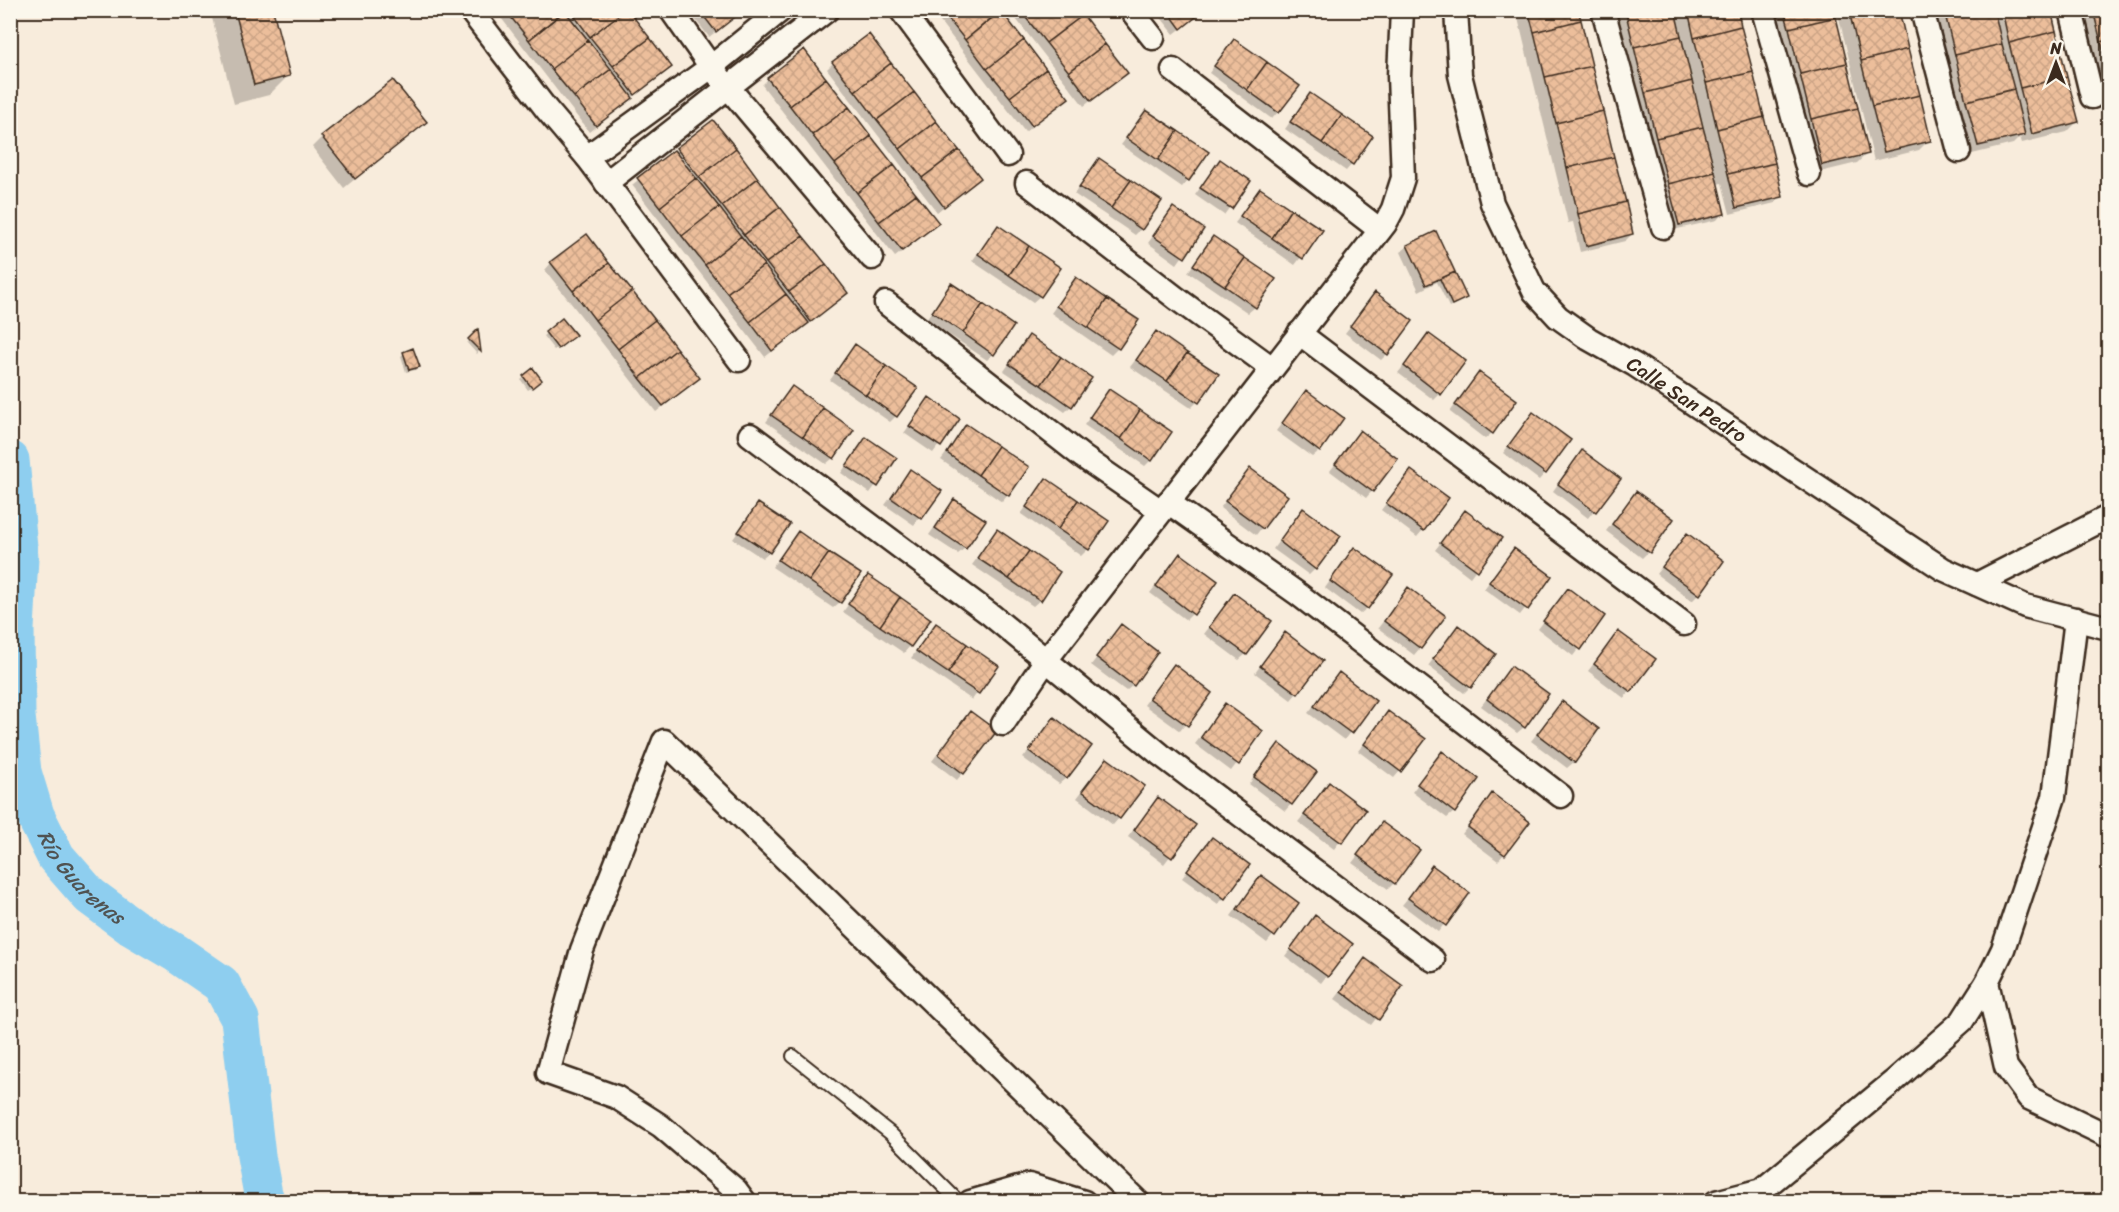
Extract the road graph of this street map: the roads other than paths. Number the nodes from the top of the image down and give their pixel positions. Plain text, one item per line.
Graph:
1 (470, 10) edge
2 (671, 10) edge
3 (781, 10) edge
4 (827, 10) edge
5 (901, 10) edge
6 (1131, 10) edge
7 (1402, 10) edge
8 (1456, 10) edge
9 (1604, 10) edge
10 (1763, 10) edge
11 (1922, 10) edge
12 (2071, 10) edge
13 (1153, 38) dead end
14 (711, 67) junction
15 (1173, 70) dead end
16 (729, 88) junction
17 (2092, 97) dead end
18 (1959, 151) dead end
19 (1008, 155) dead end
20 (587, 157) junction
21 (1809, 174) dead end
22 (606, 183) junction
23 (1027, 183) dead end
24 (1663, 227) dead end
25 (1380, 230) junction
26 (872, 258) dead end
27 (886, 303) dead end
28 (1299, 333) junction
29 (740, 360) dead end
30 (1272, 368) junction
31 (750, 435) dead end
32 (1165, 506) junction
33 (2109, 517) edge
34 (1977, 584) junction
35 (2076, 619) junction
36 (1684, 624) dead end
37 (2109, 628) edge
38 (1046, 660) junction
39 (1003, 724) dead end
40 (1561, 796) dead end
41 (1433, 960) dead end
42 (1987, 982) junction
43 (793, 1056) dead end
44 (2109, 1136) edge
45 (745, 1202) edge
46 (959, 1202) edge
47 (970, 1202) edge
48 (1084, 1202) edge
49 (1138, 1202) edge
50 (1716, 1202) edge

1 - 20 street
2 - 14 street
3 - 14 street
4 - 16 street
5 - 19 street
6 - 13 street
7 - 25 street
8 - 34 street, Calle San Pedro
9 - 24 street
10 - 21 street
11 - 18 street
12 - 17 street
14 - 16 street
14 - 20 street
15 - 25 street
16 - 22 street
16 - 26 street
20 - 22 street
22 - 29 street
23 - 30 street
25 - 28 street
27 - 32 street
28 - 30 street
28 - 36 street
30 - 32 street
31 - 38 street
32 - 38 street
32 - 40 street
33 - 34 street
34 - 35 street, Calle San Pedro
35 - 37 street, Calle San Pedro
35 - 42 street
38 - 39 street
38 - 41 street
42 - 44 street
42 - 50 street
43 - 46 lane
45 - 49 street
47 - 48 street

